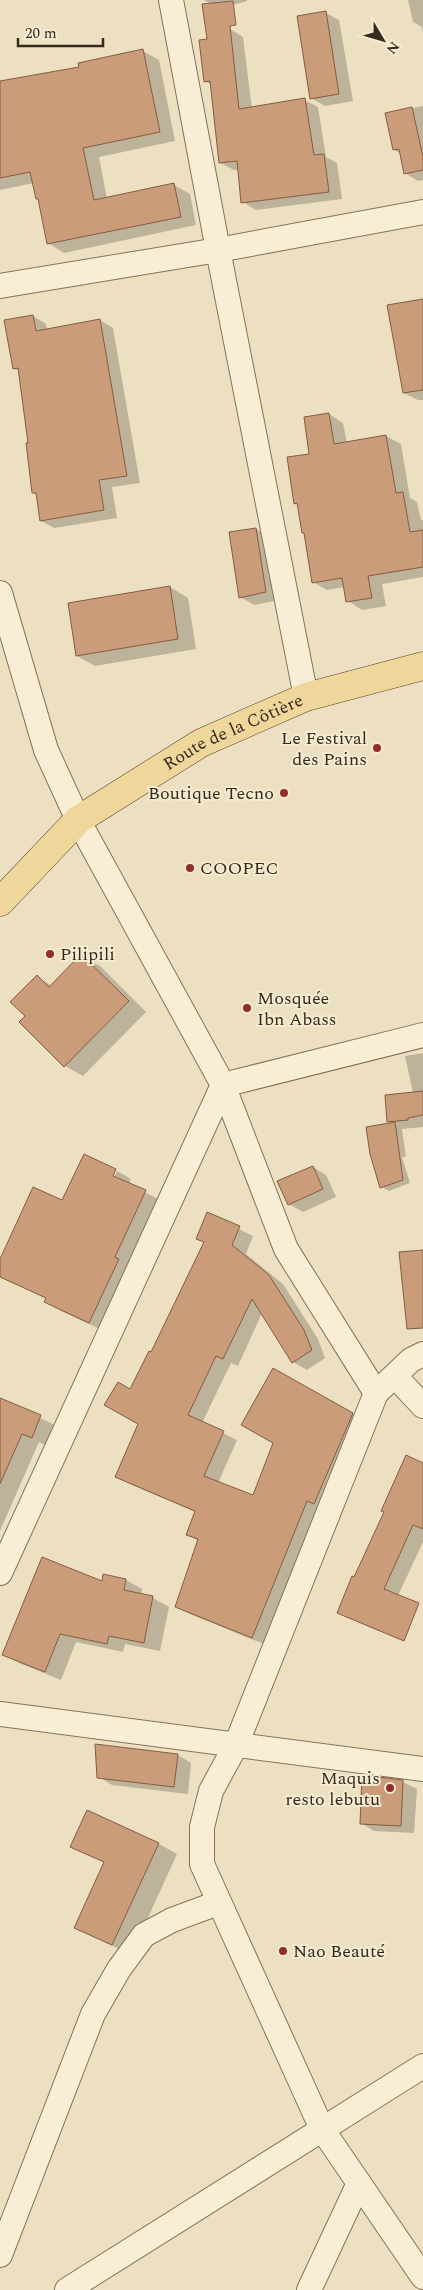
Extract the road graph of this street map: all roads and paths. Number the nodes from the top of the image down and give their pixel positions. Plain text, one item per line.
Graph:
1 (171, 0) edge
2 (423, 212) edge
3 (218, 250) junction
4 (0, 286) edge
5 (0, 593) edge
6 (423, 666) edge
7 (306, 697) junction
8 (78, 820) junction
9 (0, 902) edge
10 (423, 1035) edge
11 (223, 1085) junction
12 (423, 1354) edge
13 (395, 1376) junction
14 (376, 1393) junction
15 (423, 1406) edge
16 (0, 1573) edge
17 (0, 1714) edge
18 (236, 1745) junction
19 (423, 1769) edge
20 (218, 1903) junction
21 (423, 2066) edge
22 (322, 2129) junction
23 (360, 2183) junction
24 (0, 2255) edge
25 (423, 2277) edge
26 (67, 2290) edge
27 (309, 2290) edge

1 - 3 street
2 - 3 street
3 - 4 street
3 - 7 street
5 - 8 street
6 - 7 main road, Route de la Côtière
7 - 8 main road, Route de la Côtière
8 - 9 main road, Route de la Côtière
8 - 11 street
10 - 11 street
11 - 14 street
11 - 16 street
12 - 13 street
13 - 14 street
13 - 15 street
14 - 18 street
17 - 18 street
18 - 19 street
18 - 20 street
20 - 22 street
20 - 24 street
21 - 22 street
22 - 23 street
22 - 26 street
23 - 25 street
23 - 27 street

